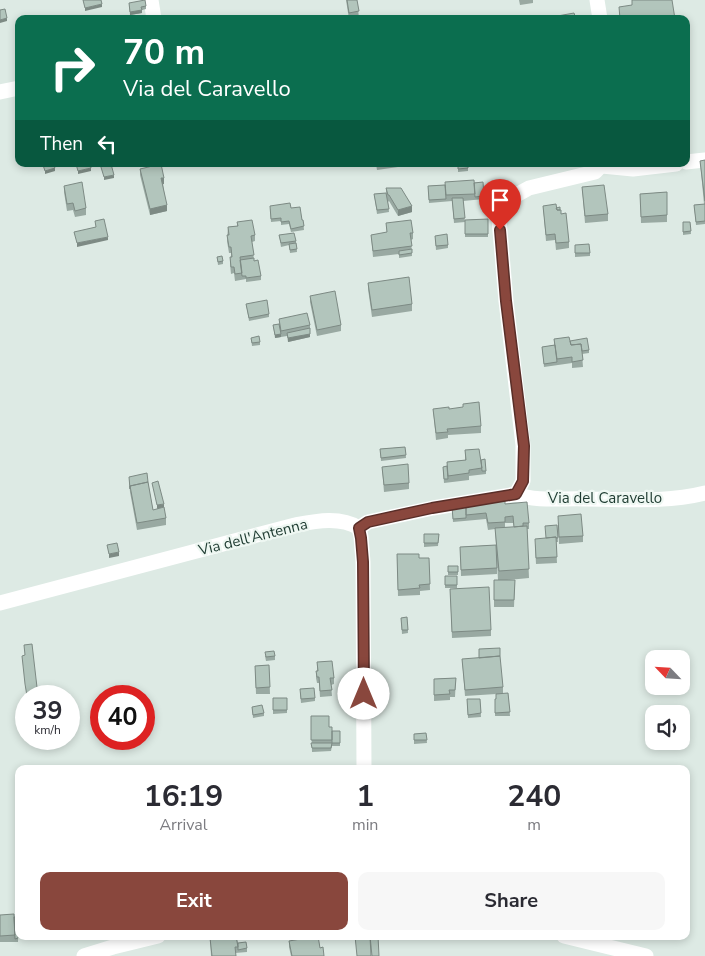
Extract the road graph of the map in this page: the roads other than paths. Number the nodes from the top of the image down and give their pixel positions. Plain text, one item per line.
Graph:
1 (151, 0) edge
2 (597, 0) edge
3 (153, 15) edge
4 (599, 15) edge
5 (15, 89) edge
6 (0, 92) edge
7 (705, 160) edge
8 (690, 162) edge
9 (600, 167) edge
10 (617, 167) edge
11 (650, 167) edge
12 (705, 493) edge
13 (516, 494) junction
14 (359, 528) junction
15 (0, 602) edge
16 (364, 765) edge
17 (142, 940) edge
18 (580, 940) edge
19 (84, 956) edge
20 (646, 956) edge

1 - 3 street
2 - 4 street
5 - 6 street
7 - 8 street
9 - 13 street
10 - 11 street
12 - 13 street, Via del Caravello
13 - 14 street, Via del Caravello
14 - 15 street, Via dell'Antenna
14 - 16 street
17 - 19 street
18 - 20 street

